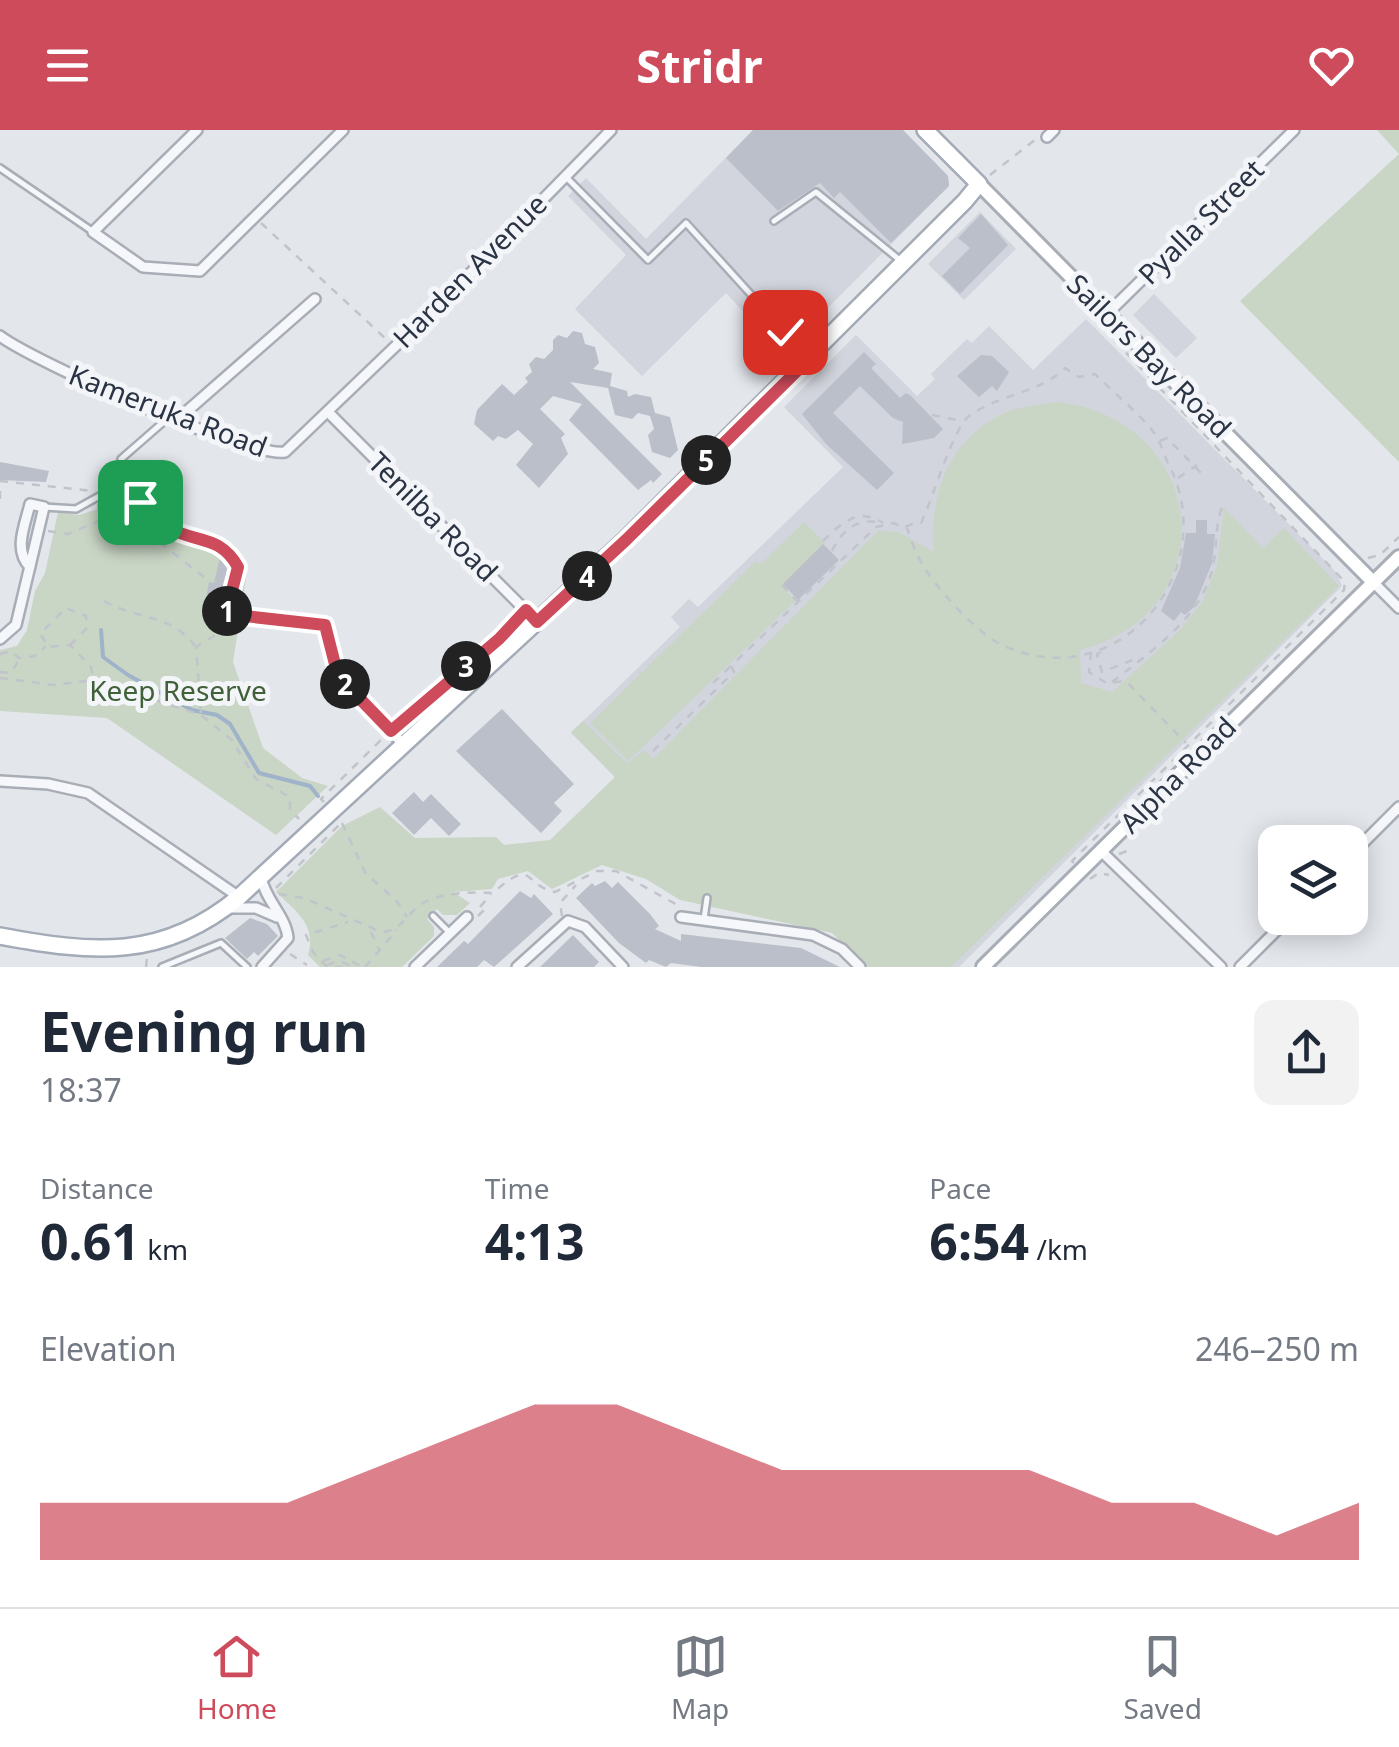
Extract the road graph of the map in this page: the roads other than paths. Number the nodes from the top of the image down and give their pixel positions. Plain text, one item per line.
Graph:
1 (197, 130) edge
2 (343, 130) edge
3 (610, 130) edge
4 (925, 130) edge
5 (1294, 130) edge
6 (0, 168) edge
7 (565, 176) junction
8 (984, 179) junction
9 (774, 221) dead end
10 (93, 232) junction
11 (904, 264) junction
12 (314, 299) dead end
13 (1107, 314) junction
14 (0, 336) edge
15 (812, 356) junction
16 (329, 413) junction
17 (174, 418) junction
18 (121, 459) dead end
19 (44, 507) junction
20 (1399, 557) edge
21 (30, 566) junction
22 (1373, 582) junction
23 (1399, 608) edge
24 (226, 614) road end
25 (531, 616) junction
26 (325, 625) road end
27 (0, 639) edge
28 (404, 744) junction
29 (0, 781) edge
30 (1399, 806) edge
31 (1368, 838) edge
32 (1101, 851) junction
33 (261, 877) junction
34 (239, 896) junction
35 (707, 898) dead end
36 (224, 908) junction
37 (433, 916) dead end
38 (466, 916) road end
39 (279, 918) junction
40 (682, 918) dead end
41 (704, 919) junction
42 (450, 933) junction
43 (1272, 935) edge
44 (0, 936) edge
45 (162, 967) edge
46 (246, 967) edge
47 (262, 967) edge
48 (415, 967) edge
49 (517, 967) edge
50 (623, 967) edge
51 (860, 967) edge
52 (983, 967) edge
53 (1222, 967) edge
54 (1240, 967) edge

1 - 10 street
2 - 10 street
3 - 7 street, Harden Avenue
4 - 8 main road, Sailors Bay Road
5 - 13 street, Pyalla Street
6 - 10 lane
7 - 15 lane
7 - 16 street, Harden Avenue
8 - 11 main road
8 - 13 main road, Sailors Bay Road
9 - 11 lane
11 - 15 main road
12 - 17 street
13 - 22 main road, Sailors Bay Road
14 - 17 street, Kameruka Road
15 - 25 main road
16 - 17 street, Kameruka Road
16 - 25 street, Tenilba Road
17 - 18 lane
19 - 21 street
19 - 21 street
19 - 24 lane
20 - 22 main road, Alpha Road
21 - 27 street
22 - 23 street
22 - 32 main road, Alpha Road
25 - 28 main road
26 - 28 street
28 - 33 main road
29 - 34 street
30 - 31 street
32 - 52 main road, Alpha Road
32 - 53 street
33 - 34 main road
33 - 39 street
34 - 36 main road
35 - 41 lane
36 - 39 street
36 - 44 main road
37 - 42 lane
38 - 42 street
39 - 47 street
40 - 41 street
41 - 51 street
42 - 48 street
43 - 54 street
45 - 46 lane
49 - 50 street

